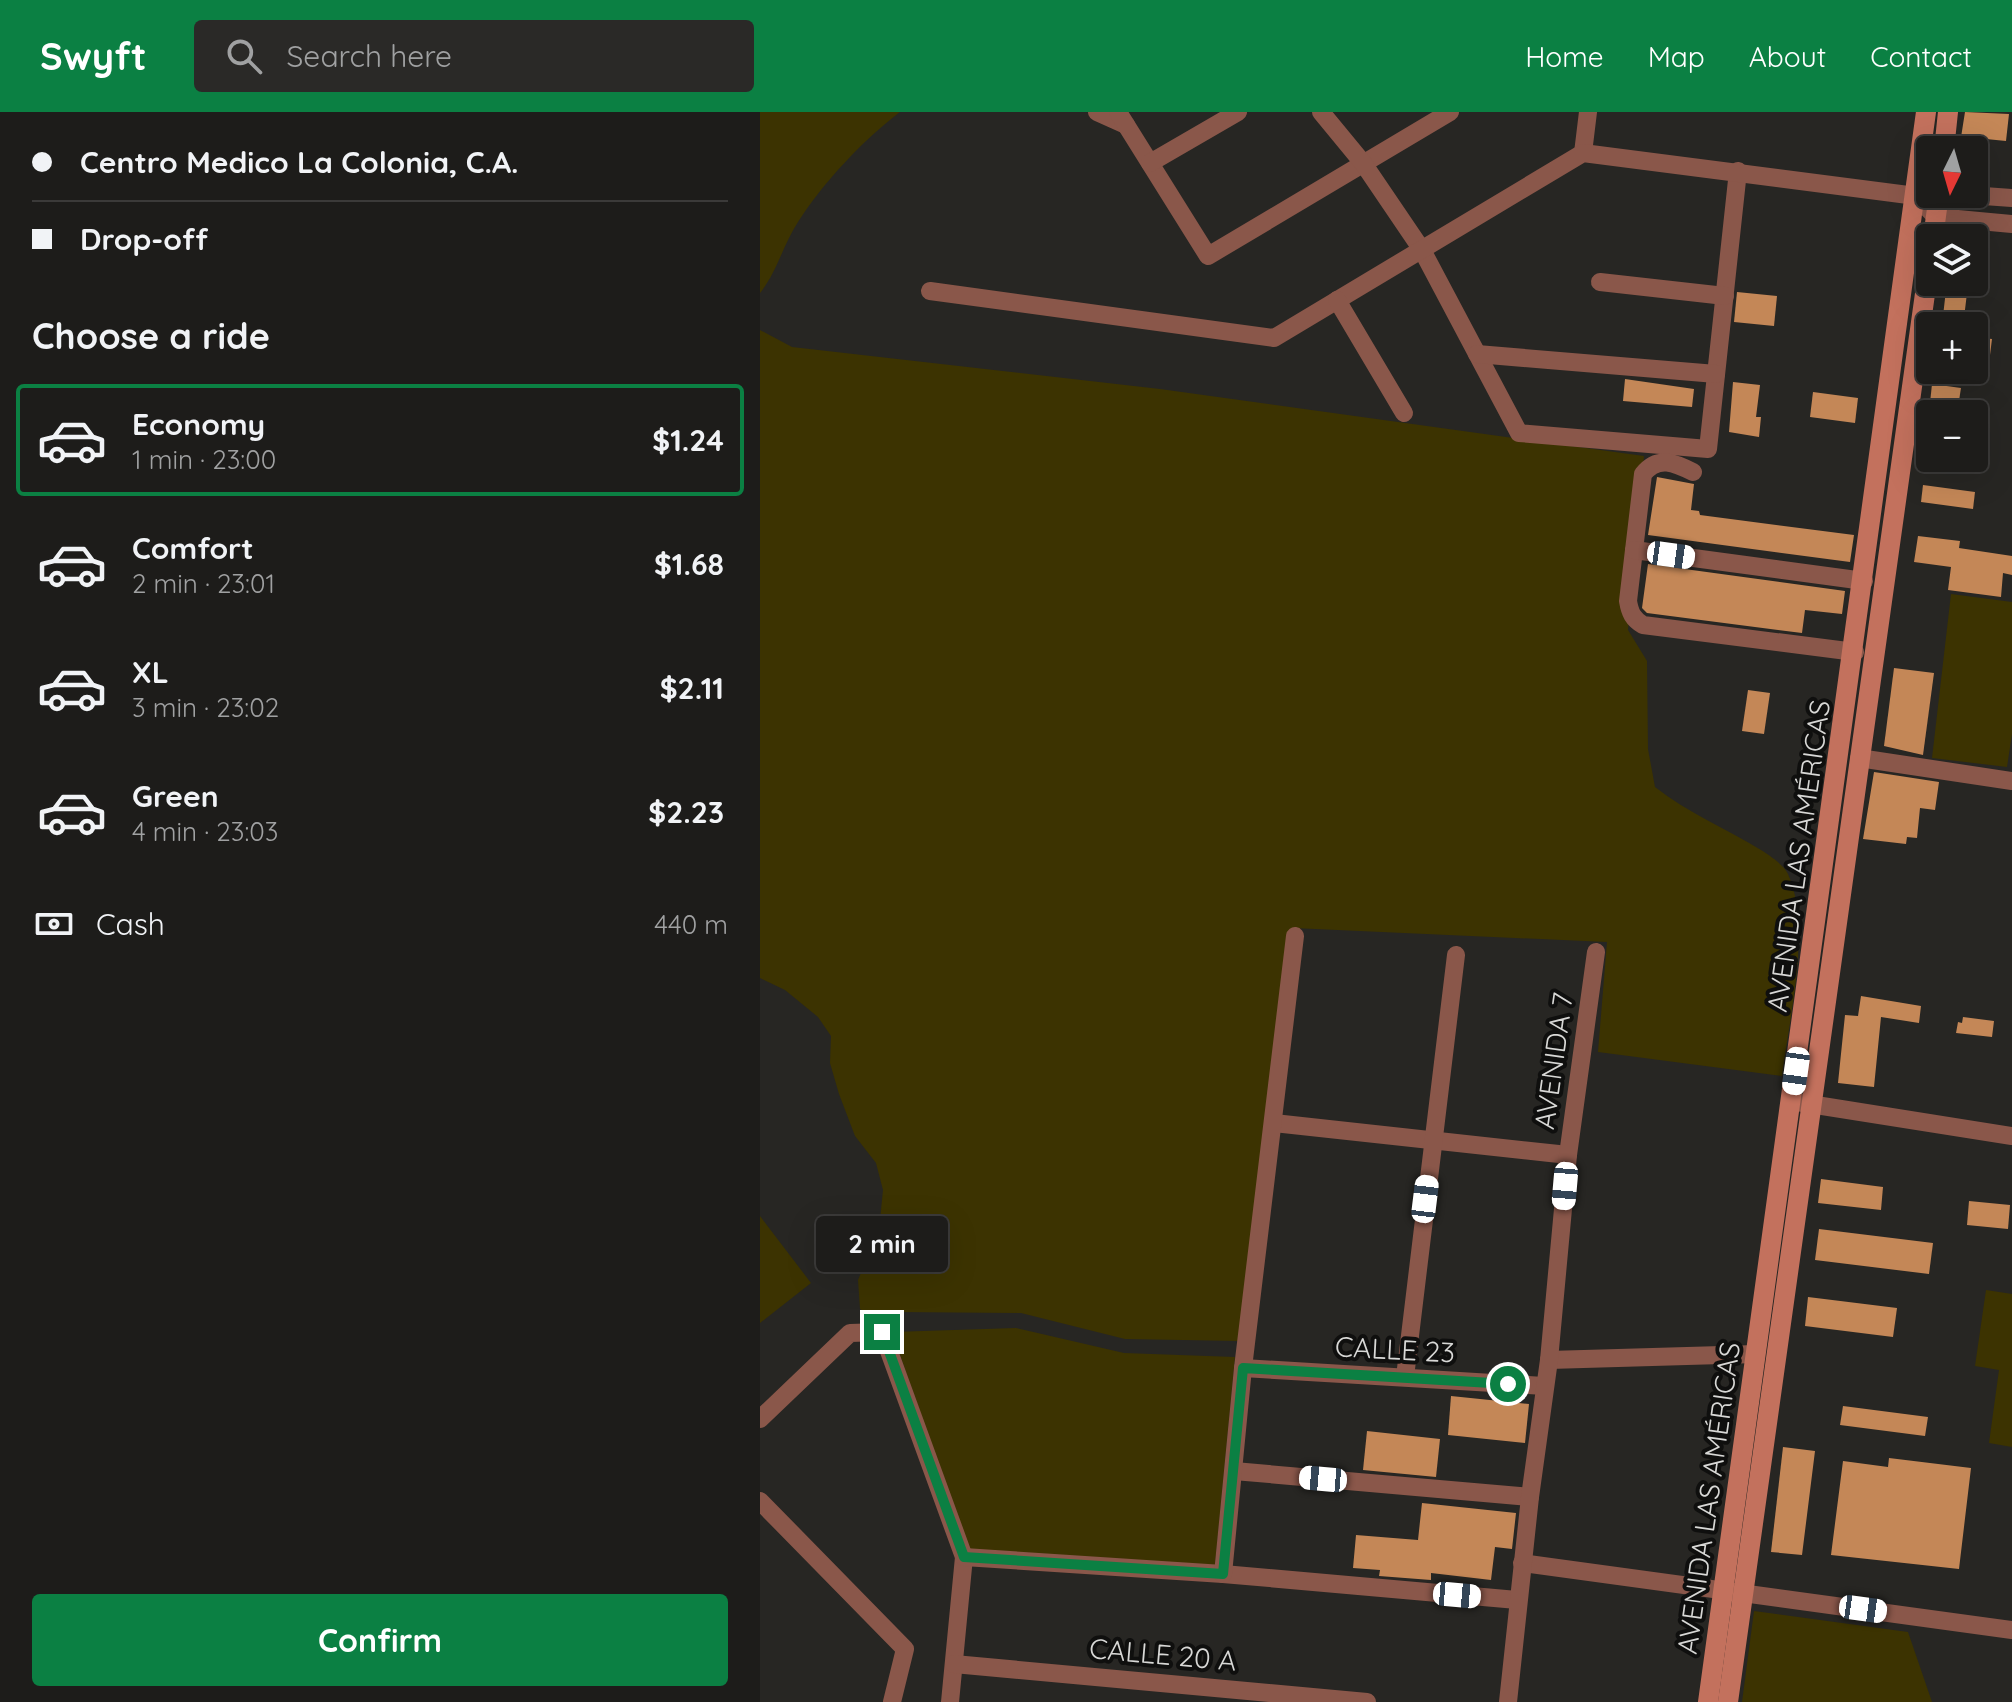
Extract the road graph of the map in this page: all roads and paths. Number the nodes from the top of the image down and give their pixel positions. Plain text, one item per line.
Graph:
1 (1097, 112) edge
2 (1238, 112) edge
3 (1321, 112) edge
4 (1450, 112) edge
5 (1588, 112) edge
6 (1926, 112) edge
7 (1948, 112) edge
8 (1122, 118) edge
9 (1925, 136) edge
10 (1945, 136) edge
11 (1583, 153) junction
12 (1150, 163) junction
13 (1363, 163) junction
14 (1738, 171) junction
15 (1916, 194) edge
16 (1988, 196) edge
17 (2012, 198) edge
18 (1921, 208) edge
19 (1931, 208) edge
20 (1937, 208) edge
21 (1969, 208) edge
22 (1936, 217) junction
23 (1968, 220) junction
24 (1935, 224) edge
25 (2012, 224) edge
26 (1422, 250) junction
27 (1600, 282) dead end
28 (930, 291) dead end
29 (1725, 296) junction
30 (1925, 296) edge
31 (1337, 300) junction
32 (1477, 354) junction
33 (1716, 374) junction
34 (1404, 413) dead end
35 (1693, 472) dead end
36 (1634, 550) junction
37 (1864, 581) junction
38 (1855, 652) junction
39 (1859, 758) junction
40 (2012, 781) edge
41 (1295, 936) dead end
42 (1596, 952) dead end
43 (1456, 955) dead end
44 (1801, 1102) junction
45 (1274, 1123) junction
46 (2012, 1136) edge
47 (1432, 1140) junction
48 (1568, 1155) junction
49 (1756, 1354) junction
50 (1549, 1360) junction
51 (1243, 1368) junction
52 (1405, 1377) junction
53 (1544, 1386) junction
54 (760, 1419) edge
55 (1234, 1471) junction
56 (1530, 1497) junction
57 (760, 1501) edge
58 (964, 1557) junction
59 (1522, 1563) junction
60 (1223, 1574) junction
61 (1734, 1591) junction
62 (1517, 1600) junction
63 (2012, 1630) edge
64 (954, 1664) junction
65 (1214, 1694) edge
66 (892, 1702) edge
67 (950, 1702) edge
68 (1367, 1702) edge
69 (1508, 1702) edge
70 (1708, 1702) edge
71 (1728, 1702) edge

1 - 8 street
2 - 12 street
3 - 13 street
4 - 13 street
5 - 11 street
6 - 9 main road, AVENIDA LAS AMÉRICAS
7 - 10 main road
8 - 12 street
11 - 14 street
11 - 26 street
12 - 13 street
13 - 26 street
14 - 15 street
14 - 29 street
16 - 17 street
18 - 37 main road, AVENIDA LAS AMÉRICAS
19 - 22 street
20 - 22 main road
21 - 23 street
22 - 23 street
22 - 24 main road
23 - 25 street
26 - 31 street
26 - 32 street
27 - 29 street
28 - 31 street
29 - 33 street
30 - 39 main road, AVENIDA LAS AMÉRICAS
31 - 34 street
32 - 33 street
32 - 33 street
35 - 36 street
36 - 37 street
36 - 38 street
37 - 38 main road, AVENIDA LAS AMÉRICAS
38 - 44 main road, AVENIDA LAS AMÉRICAS
39 - 40 street
39 - 44 main road, AVENIDA LAS AMÉRICAS
41 - 45 street
42 - 48 street, AVENIDA 7
43 - 47 street
44 - 46 street
44 - 49 main road, AVENIDA LAS AMÉRICAS
44 - 61 main road, AVENIDA LAS AMÉRICAS
45 - 47 street
45 - 51 street
47 - 48 street
47 - 52 street
48 - 50 street, AVENIDA 7
49 - 50 street
49 - 61 main road, AVENIDA LAS AMÉRICAS
50 - 53 street, AVENIDA 7
51 - 52 street, CALLE 23
51 - 55 street
52 - 53 street, CALLE 23
53 - 56 street, AVENIDA 7
54 - 58 street
55 - 56 street
55 - 60 street
56 - 59 street, AVENIDA 7
57 - 66 street
58 - 60 street
58 - 64 street
59 - 61 street
59 - 62 street, AVENIDA 7
60 - 62 street
61 - 63 street
61 - 70 main road, AVENIDA LAS AMÉRICAS
61 - 71 main road, AVENIDA LAS AMÉRICAS
62 - 69 street, AVENIDA 7
64 - 65 street, CALLE 20 A
64 - 67 street
65 - 68 street, CALLE 20 A

